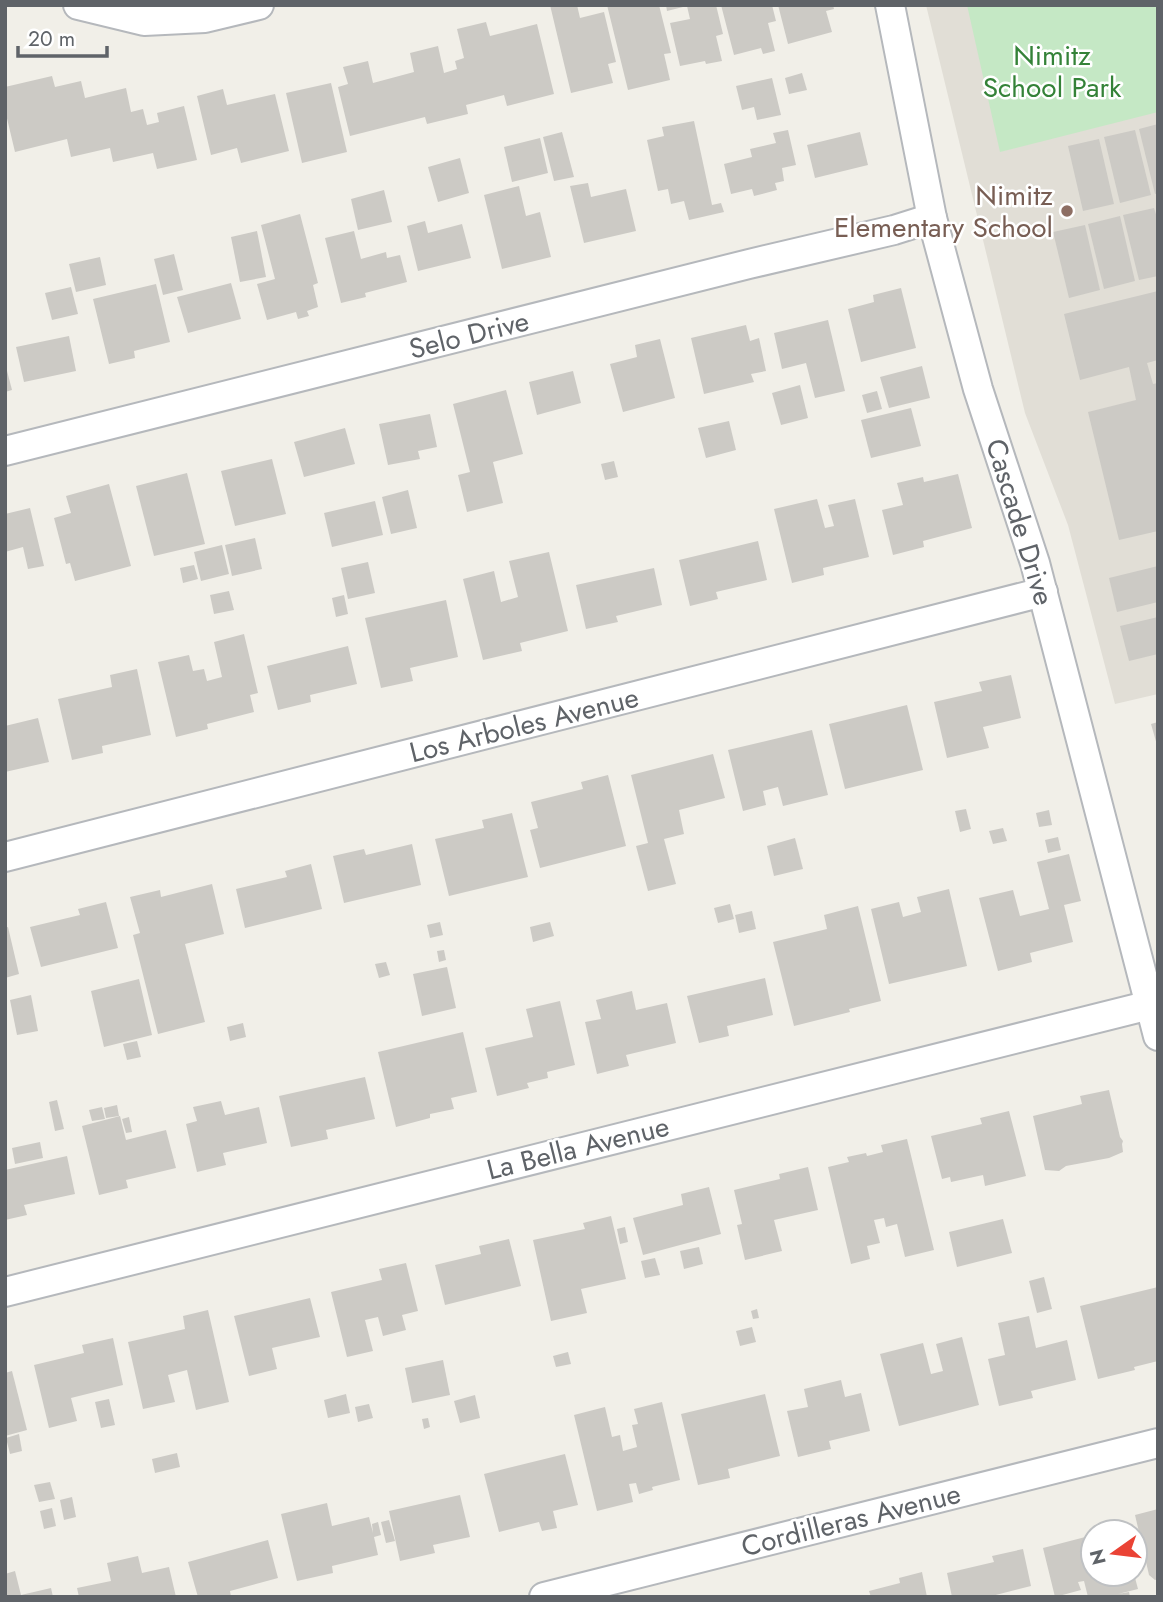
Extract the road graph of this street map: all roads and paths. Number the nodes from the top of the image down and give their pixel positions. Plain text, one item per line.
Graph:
1 (78, 5) edge
2 (259, 5) edge
3 (890, 5) edge
4 (932, 218) junction
5 (5, 452) edge
6 (1043, 592) junction
7 (5, 857) edge
8 (1154, 1004) edge
9 (1158, 1036) edge
10 (5, 1292) edge
11 (1158, 1443) edge
12 (544, 1597) edge

1 - 2 street
3 - 4 street, Cascade Drive
4 - 5 street, Selo Drive
4 - 6 street, Cascade Drive
6 - 7 street, Los Arboles Avenue
6 - 8 street, Cascade Drive
8 - 9 street, Cascade Drive
8 - 10 street, La Bella Avenue
11 - 12 street, Cordilleras Avenue

